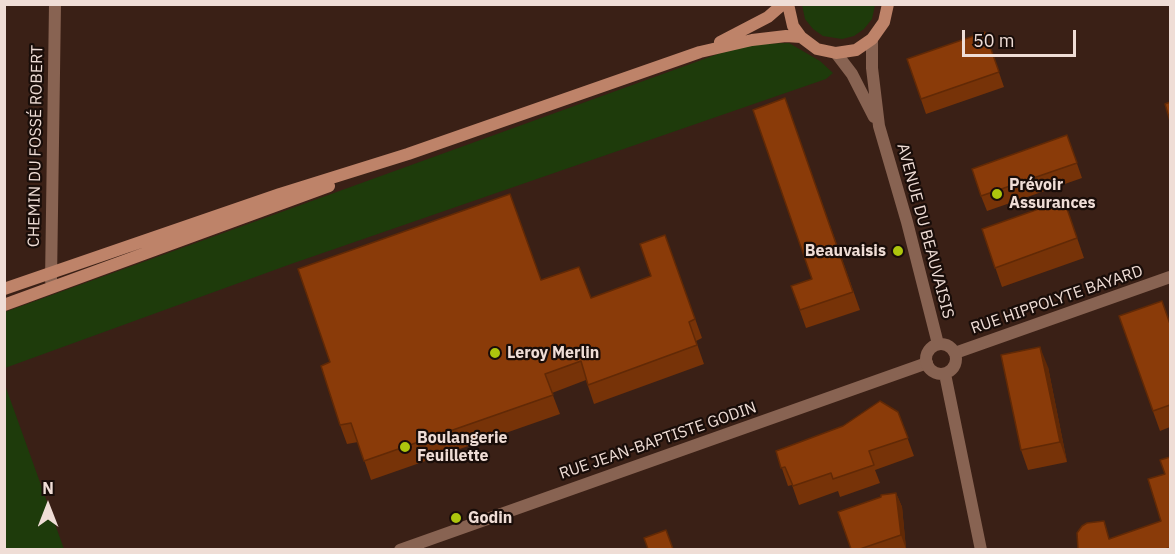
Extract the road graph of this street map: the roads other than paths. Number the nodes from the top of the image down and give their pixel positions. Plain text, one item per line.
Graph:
1 (55, 4) edge
2 (783, 4) edge
3 (788, 4) edge
4 (889, 6) edge
5 (801, 37) junction
6 (872, 39) junction
7 (700, 52) junction
8 (836, 53) junction
9 (879, 126) junction
10 (408, 153) junction
11 (51, 273) junction
12 (1170, 277) edge
13 (51, 288) junction
14 (4, 289) edge
15 (4, 305) edge
16 (938, 344) junction
17 (955, 353) junction
18 (927, 363) junction
19 (945, 374) junction
20 (400, 549) edge
21 (981, 549) edge

1 - 11 street, CHEMIN DU FOSSÉ ROBERT
2 - 7 main road
3 - 5 main road
4 - 6 main road
5 - 7 main road
5 - 8 main road
6 - 8 main road
6 - 9 street, AVENUE DU BEAUVAISIS
7 - 10 main road
8 - 9 street, AVENUE DU BEAUVAISIS
9 - 16 street, AVENUE DU BEAUVAISIS
10 - 11 main road
10 - 13 main road
11 - 13 street, CHEMIN DU FOSSÉ ROBERT
11 - 14 main road
12 - 17 street, RUE HIPPOLYTE BAYARD
13 - 15 main road
16 - 17 street
16 - 18 street
17 - 19 street
18 - 19 street
18 - 20 street, RUE JEAN-BAPTISTE GODIN
19 - 21 street

